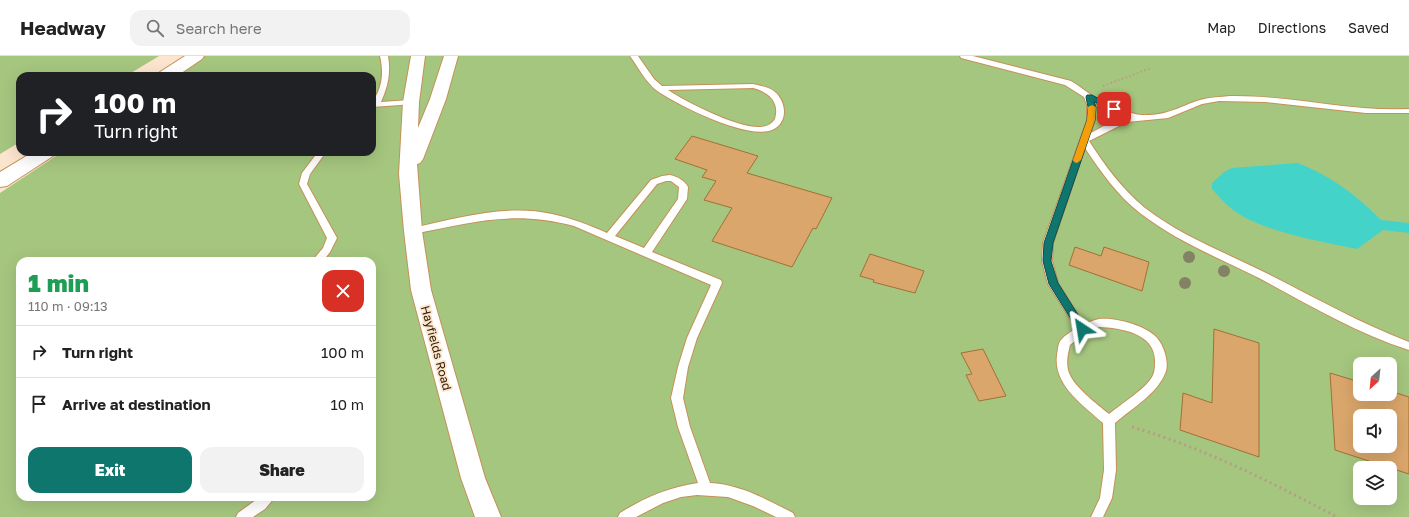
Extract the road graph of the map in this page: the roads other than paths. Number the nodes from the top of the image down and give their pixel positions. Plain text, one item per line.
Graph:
1 (196, 56) edge
2 (384, 56) edge
3 (418, 56) edge
4 (451, 56) edge
5 (634, 56) edge
6 (964, 56) edge
7 (994, 56) edge
8 (1021, 71) junction
9 (172, 72) edge
10 (659, 88) junction
11 (1089, 97) junction
12 (376, 100) edge
13 (411, 102) junction
14 (376, 104) edge
15 (1409, 112) edge
16 (1142, 118) junction
17 (1084, 140) junction
18 (40, 156) edge
19 (319, 156) edge
20 (408, 174) junction
21 (0, 181) edge
22 (413, 231) junction
23 (608, 237) junction
24 (646, 253) junction
25 (321, 257) edge
26 (1082, 329) junction
27 (1409, 346) edge
28 (1109, 421) junction
29 (706, 488) junction
30 (264, 501) edge
31 (242, 517) edge
32 (488, 517) edge
33 (624, 517) edge
34 (789, 517) edge
35 (1097, 517) edge

1 - 9 street
2 - 12 lane
3 - 13 street, Hayfields Road
4 - 20 street, Hayfields Road
5 - 10 lane
6 - 8 lane
7 - 8 lane
8 - 11 lane
10 - 10 lane
11 - 16 lane
11 - 17 lane
13 - 14 lane
13 - 20 street, Hayfields Road
15 - 16 lane
16 - 17 lane
17 - 26 lane
17 - 27 lane
18 - 21 street
19 - 25 lane
20 - 22 street, Hayfields Road
22 - 23 lane
22 - 32 street, Hayfields Road
23 - 24 lane
23 - 24 lane
24 - 29 lane
26 - 28 lane
26 - 28 lane
28 - 35 lane
29 - 33 lane
29 - 34 lane
30 - 31 lane

